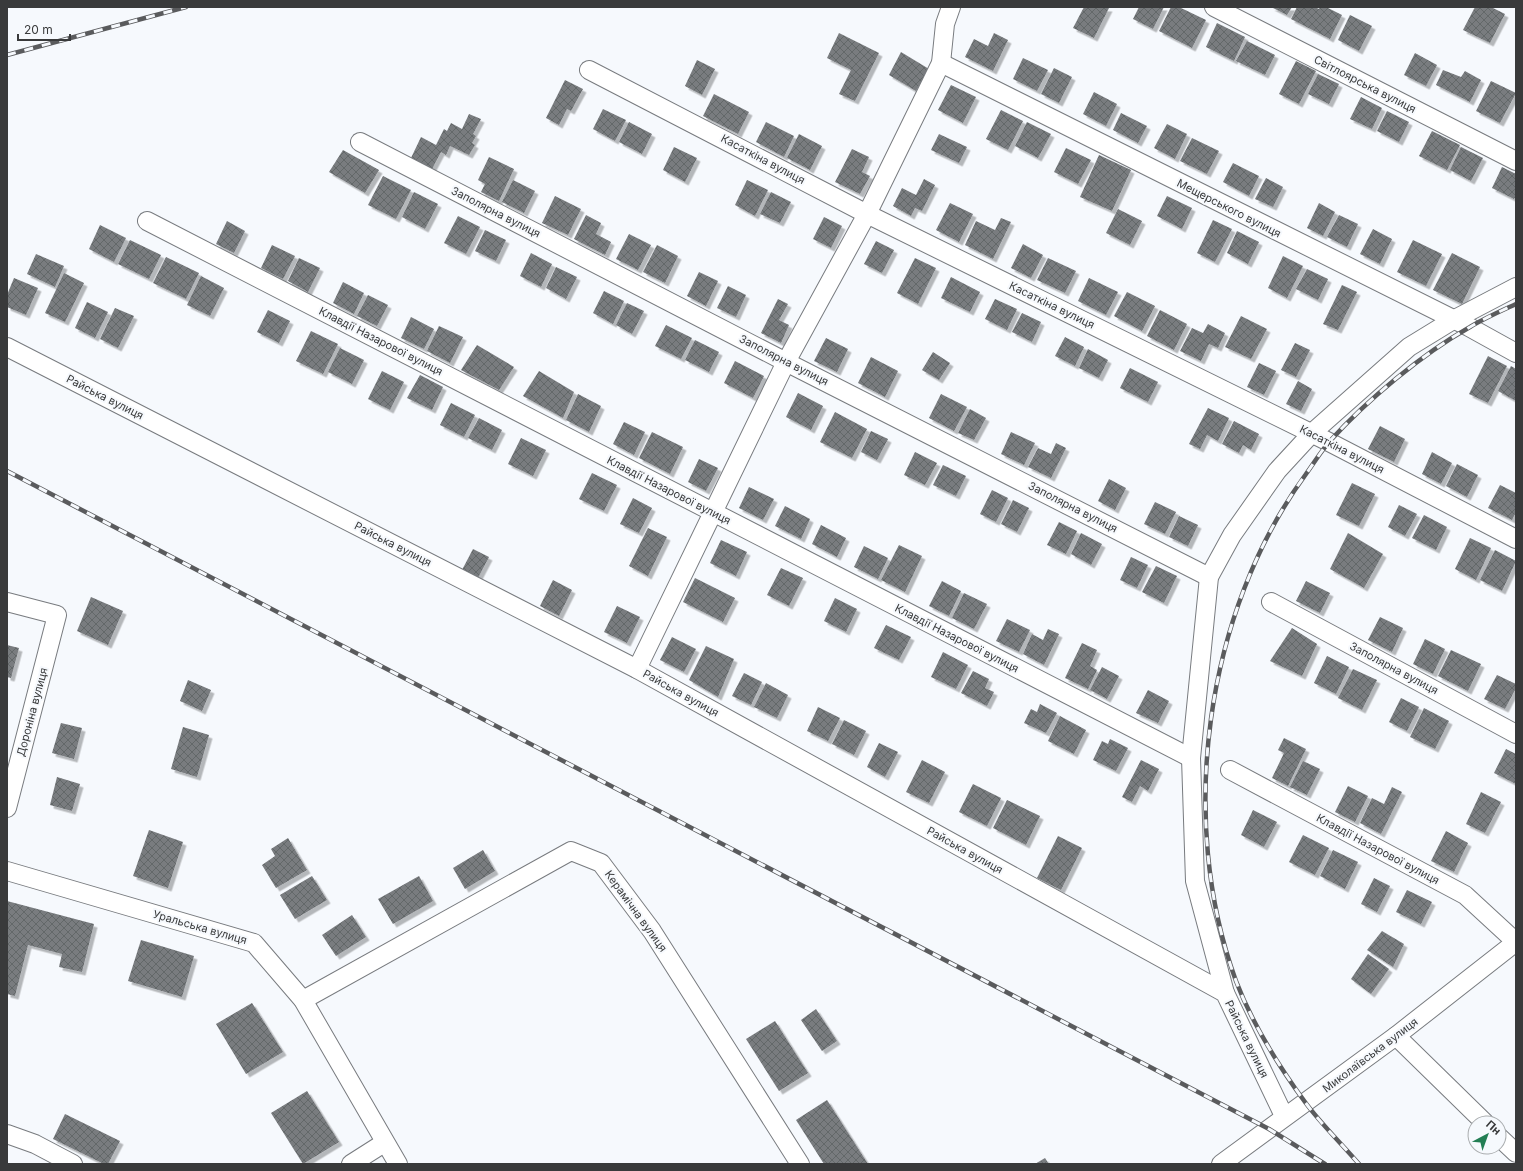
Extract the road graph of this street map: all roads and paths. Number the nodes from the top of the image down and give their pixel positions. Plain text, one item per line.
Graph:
1 (951, 7) edge
2 (1214, 7) edge
3 (941, 63) junction
4 (589, 70) dead end
5 (360, 142) dead end
6 (1516, 161) edge
7 (867, 214) junction
8 (148, 221) dead end
9 (1516, 287) edge
10 (1453, 320) junction
11 (7, 347) edge
12 (1516, 353) edge
13 (786, 362) junction
14 (1312, 433) junction
15 (712, 513) junction
16 (1516, 539) edge
17 (1209, 577) junction
18 (7, 602) edge
19 (1271, 602) dead end
20 (637, 669) junction
21 (1516, 734) edge
22 (1191, 758) junction
23 (1230, 770) dead end
24 (7, 808) edge
25 (7, 871) edge
26 (1516, 942) edge
27 (1225, 993) junction
28 (303, 1000) junction
29 (1396, 1036) junction
30 (1477, 1115) edge
31 (1284, 1116) junction
32 (7, 1134) edge
33 (384, 1143) junction
34 (1507, 1145) edge
35 (1516, 1153) edge
36 (73, 1164) edge
37 (351, 1164) edge
38 (398, 1164) edge
39 (800, 1164) edge
40 (1221, 1164) edge

1 - 3 street
2 - 6 street, Світлоярська вулиця
3 - 7 street
3 - 10 street, Мещерського вулиця
4 - 7 street, Касаткіна вулиця
5 - 13 street, Заполярна вулиця
7 - 13 street
7 - 14 street, Касаткіна вулиця
8 - 15 street, Клавдії Назарової вулиця
9 - 10 street
10 - 12 street, Мещерського вулиця
10 - 14 street
11 - 20 street, Райська вулиця
13 - 15 street
13 - 17 street, Заполярна вулиця
14 - 16 street, Касаткіна вулиця
14 - 17 street
15 - 20 street
15 - 22 street, Клавдії Назарової вулиця
17 - 22 street
18 - 24 street, Дороніна вулиця
19 - 21 street, Заполярна вулиця
20 - 27 street, Райська вулиця
22 - 27 street
23 - 26 street, Клавдії Назарової вулиця
25 - 28 street, Уральська вулиця
26 - 29 street, Миколаївська вулиця
27 - 31 street, Райська вулиця
28 - 33 street, Уральська вулиця
28 - 39 street, Керамічна вулиця
29 - 30 street
29 - 31 street, Миколаївська вулиця
31 - 40 street, Миколаївська вулиця
32 - 36 street
33 - 37 street
33 - 38 street, Уральська вулиця
34 - 35 street

